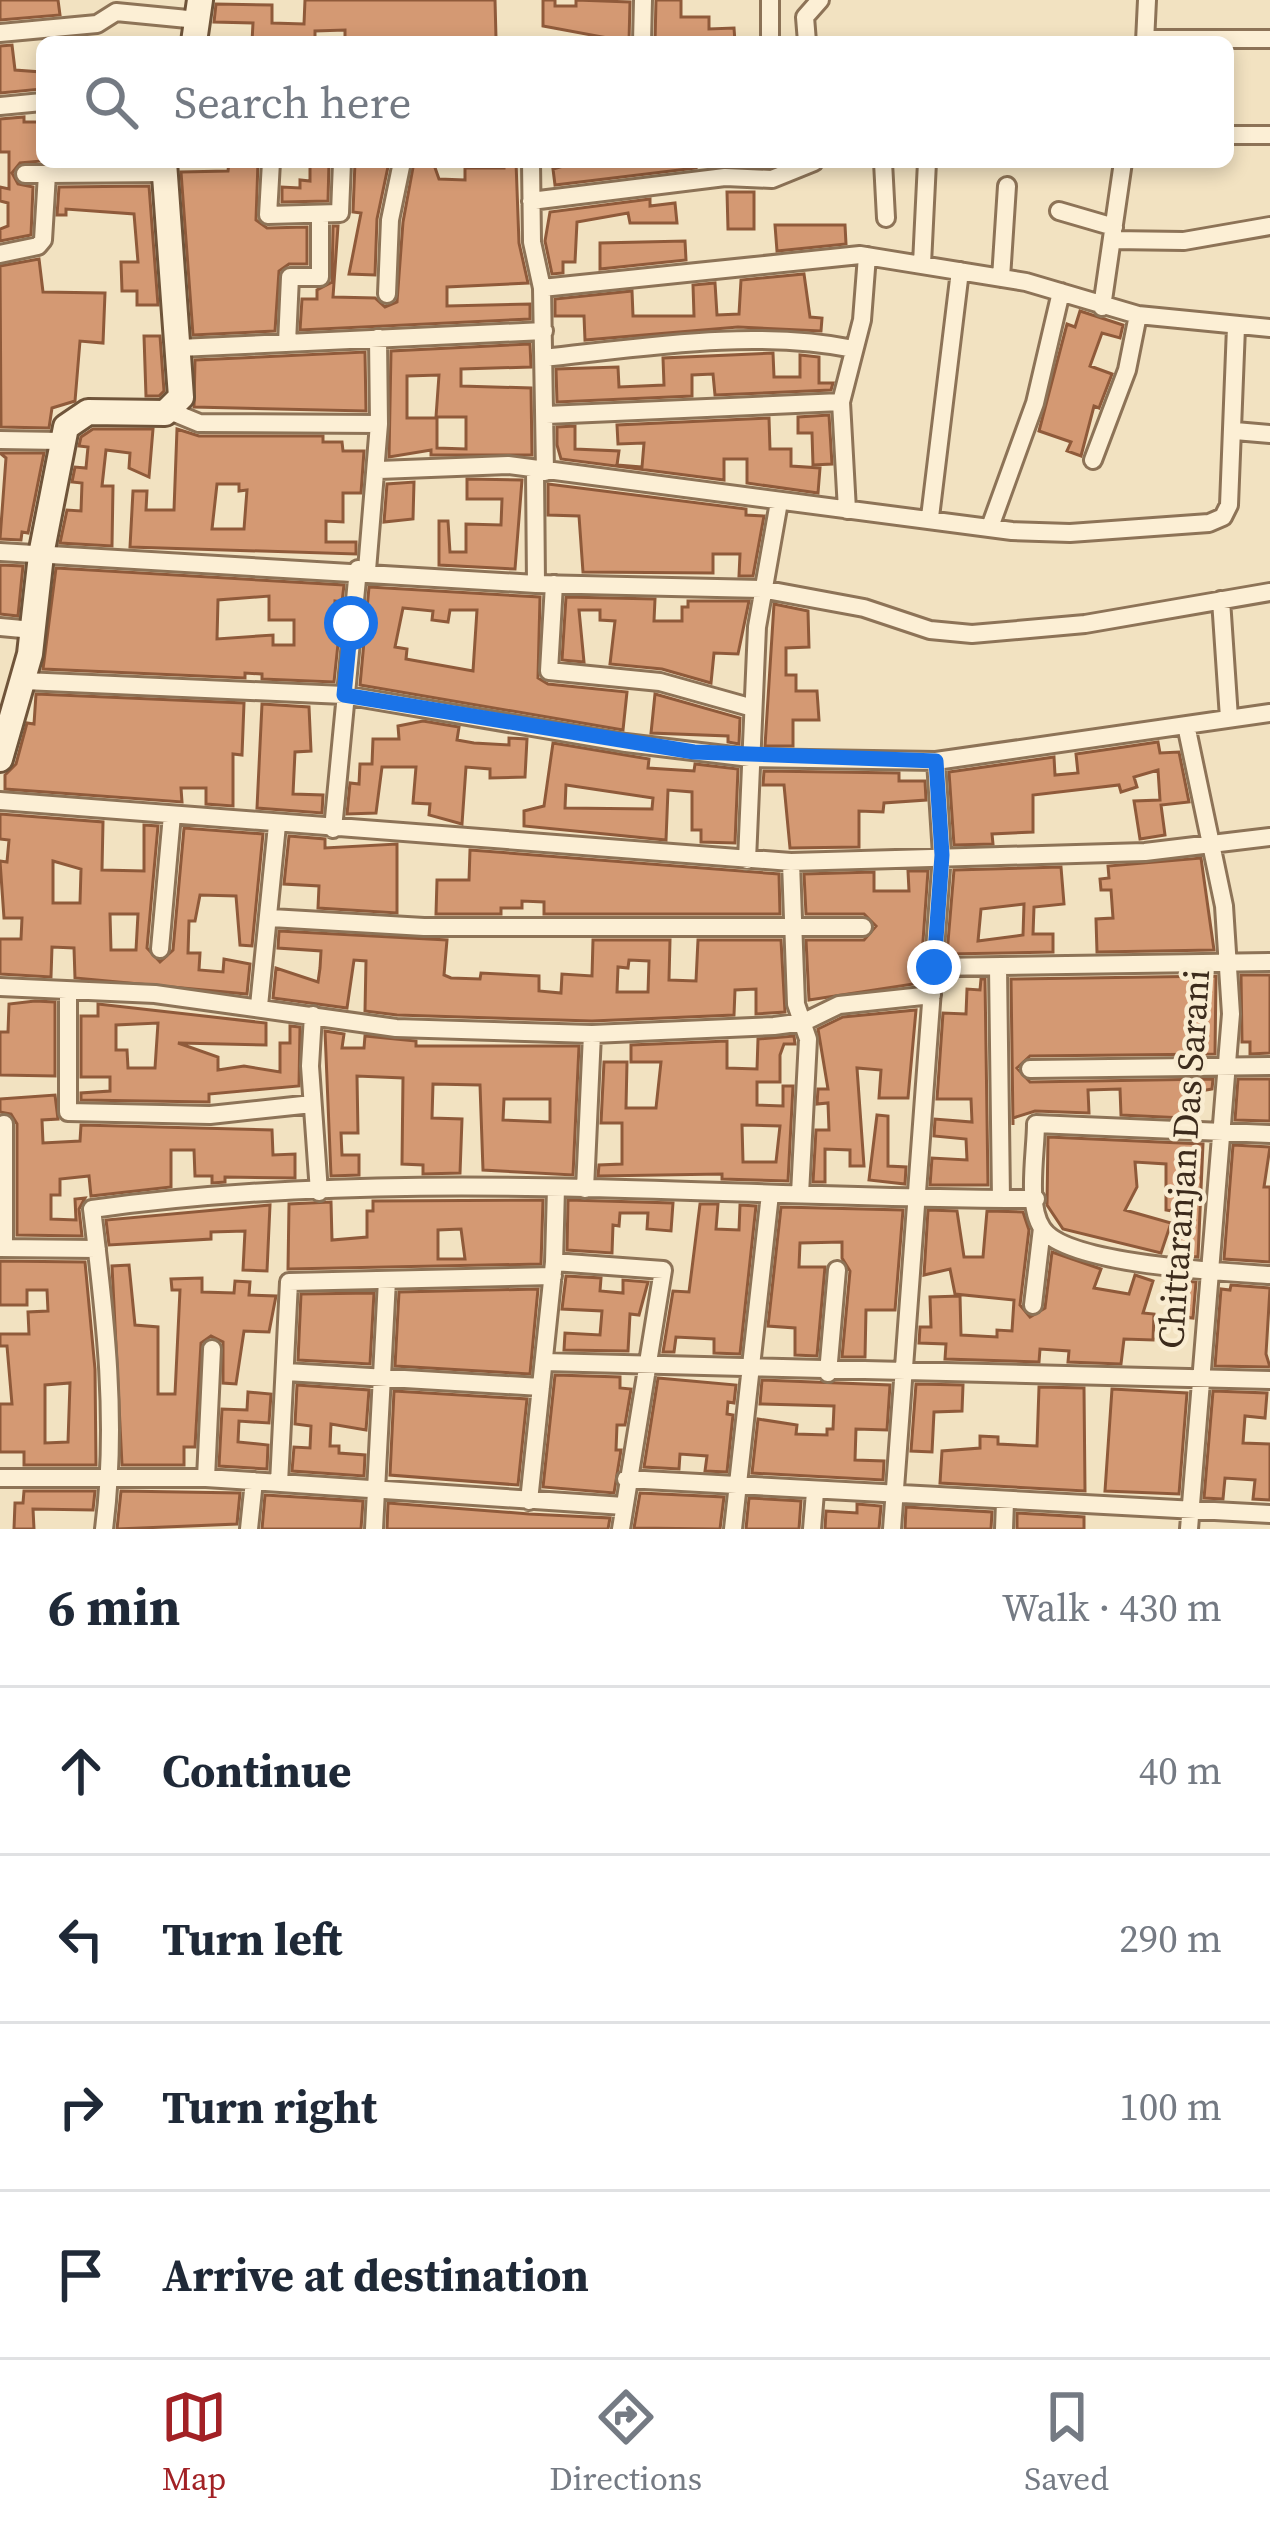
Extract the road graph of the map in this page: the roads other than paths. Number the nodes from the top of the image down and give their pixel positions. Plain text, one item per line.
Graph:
1 (643, 0) edge
2 (770, 0) edge
3 (820, 0) edge
4 (1148, 0) edge
5 (197, 21) edge
6 (0, 33) edge
7 (642, 36) edge
8 (770, 36) edge
9 (807, 36) edge
10 (1145, 36) edge
11 (1234, 40) edge
12 (1270, 40) edge
13 (36, 103) edge
14 (0, 106) edge
15 (1234, 135) edge
16 (1270, 135) edge
17 (147, 168) edge
18 (164, 168) edge
19 (271, 168) edge
20 (342, 168) edge
21 (401, 168) edge
22 (531, 168) edge
23 (799, 168) edge
24 (883, 168) edge
25 (927, 168) edge
26 (1123, 168) edge
27 (47, 174) junction
28 (25, 175) dead end
29 (1007, 186) dead end
30 (531, 201) junction
31 (1059, 211) dead end
32 (320, 216) junction
33 (886, 218) dead end
34 (1270, 226) edge
35 (1113, 234) junction
36 (0, 254) edge
37 (867, 256) junction
38 (922, 264) junction
39 (960, 271) junction
40 (1001, 278) junction
41 (542, 288) junction
42 (1061, 292) junction
43 (388, 294) dead end
44 (1102, 307) junction
45 (1138, 315) junction
46 (1236, 327) junction
47 (1270, 328) edge
48 (544, 331) junction
49 (378, 338) junction
50 (287, 343) junction
51 (178, 349) junction
52 (854, 349) junction
53 (544, 358) junction
54 (841, 402) junction
55 (170, 411) junction
56 (546, 415) junction
57 (379, 424) junction
58 (1235, 431) junction
59 (1270, 434) edge
60 (0, 440) edge
61 (61, 441) junction
62 (1093, 460) dead end
63 (379, 470) junction
64 (540, 472) junction
65 (779, 502) junction
66 (848, 510) junction
67 (930, 518) junction
68 (990, 527) junction
69 (0, 552) edge
70 (41, 556) junction
71 (363, 569) junction
72 (545, 584) junction
73 (762, 589) junction
74 (1270, 592) edge
75 (1221, 600) junction
76 (0, 626) edge
77 (33, 630) junction
78 (24, 681) junction
79 (344, 695) junction
80 (753, 708) junction
81 (1270, 713) edge
82 (1229, 718) junction
83 (1186, 724) junction
84 (2, 746) edge
85 (750, 758) junction
86 (936, 761) junction
87 (0, 801) edge
88 (172, 815) junction
89 (277, 825) junction
90 (333, 829) junction
91 (1270, 837) edge
92 (1213, 845) junction
93 (942, 855) junction
94 (747, 860) junction
95 (791, 862) junction
96 (271, 917) junction
97 (863, 928) dead end
98 (792, 930) junction
99 (160, 949) dead end
100 (1231, 962) junction
101 (1270, 962) edge
102 (934, 967) junction
103 (998, 967) junction
104 (0, 987) edge
105 (68, 992) junction
106 (932, 995) junction
107 (259, 1006) junction
108 (313, 1015) junction
109 (804, 1022) junction
110 (592, 1034) junction
111 (1230, 1065) junction
112 (1270, 1066) edge
113 (1030, 1069) dead end
114 (313, 1104) junction
115 (4, 1124) dead end
116 (1225, 1132) junction
117 (1270, 1135) edge
118 (556, 1188) junction
119 (585, 1189) junction
120 (320, 1192) junction
121 (770, 1194) junction
122 (800, 1194) junction
123 (916, 1194) junction
124 (1001, 1199) junction
125 (1036, 1199) junction
126 (1042, 1228) junction
127 (2, 1248) edge
128 (97, 1249) junction
129 (554, 1269) junction
130 (837, 1270) dead end
131 (1212, 1272) junction
132 (1270, 1275) edge
133 (387, 1280) junction
134 (1033, 1305) dead end
135 (212, 1349) dead end
136 (544, 1362) junction
137 (646, 1366) junction
138 (754, 1371) junction
139 (286, 1372) junction
140 (828, 1372) junction
141 (904, 1374) junction
142 (383, 1377) junction
143 (1202, 1379) junction
144 (1270, 1380) edge
145 (541, 1387) junction
146 (111, 1476) junction
147 (0, 1478) edge
148 (206, 1478) junction
149 (626, 1479) junction
150 (254, 1481) junction
151 (279, 1483) junction
152 (737, 1486) junction
153 (377, 1490) junction
154 (815, 1492) junction
155 (894, 1496) junction
156 (529, 1502) junction
157 (1005, 1502) junction
158 (624, 1507) junction
159 (1131, 1507) junction
160 (1190, 1509) junction
161 (1270, 1514) edge
162 (104, 1529) edge
163 (249, 1529) edge
164 (374, 1529) edge
165 (621, 1529) edge
166 (733, 1529) edge
167 (812, 1529) edge
168 (892, 1529) edge
169 (1004, 1529) edge
170 (1129, 1529) edge
171 (1189, 1529) edge

1 - 7 street
2 - 8 street
3 - 9 street
4 - 10 street
5 - 6 street
11 - 12 street
13 - 14 street
15 - 16 street
17 - 27 street
18 - 51 street
19 - 32 street
20 - 32 street
21 - 43 street
22 - 30 street
23 - 30 street
24 - 33 street
25 - 38 street
26 - 35 street
27 - 28 street
27 - 36 street
29 - 40 street
30 - 41 street
31 - 35 street
32 - 50 street
34 - 35 street
35 - 44 street
37 - 38 street
37 - 41 street
37 - 52 street
38 - 39 street
39 - 40 street
39 - 67 street
40 - 42 street
41 - 48 street
42 - 44 street
42 - 68 street
44 - 45 street
45 - 46 street
45 - 62 street
46 - 47 street
46 - 58 street
48 - 49 street
48 - 53 street
49 - 50 street
49 - 57 street
50 - 51 street
51 - 55 street
52 - 53 street
52 - 54 street
53 - 56 street
54 - 56 street
54 - 66 street
55 - 57 street
55 - 61 street
56 - 64 street
57 - 63 street
58 - 59 street
58 - 68 street
60 - 61 street
61 - 70 street
63 - 64 street
63 - 71 street
64 - 65 street
64 - 72 street
65 - 66 street
65 - 73 street
66 - 67 street
67 - 68 street
69 - 70 street
70 - 71 street
70 - 77 street
71 - 72 street
71 - 79 street
72 - 73 street
72 - 80 street
73 - 75 street
73 - 80 street
74 - 75 street
75 - 82 street
76 - 77 street
77 - 78 street
78 - 79 street
78 - 84 street
79 - 85 street
79 - 90 street
80 - 85 street
81 - 82 street
82 - 83 street
83 - 86 street
83 - 92 street, Chittaranjan Das Sarani
85 - 86 street
85 - 94 street
86 - 93 street
87 - 88 street
88 - 89 street
88 - 99 street
89 - 90 street
89 - 96 street
90 - 94 street
91 - 92 street
92 - 93 street
92 - 100 street, Chittaranjan Das Sarani
93 - 95 street
93 - 102 street
94 - 95 street
95 - 98 street
96 - 98 street
96 - 107 street
97 - 98 street
98 - 109 street
100 - 101 street
100 - 103 street
100 - 111 street, Chittaranjan Das Sarani
102 - 103 street
102 - 106 street
103 - 124 street
104 - 105 street
105 - 107 street
105 - 114 street
106 - 109 street
106 - 123 street
107 - 108 street
108 - 110 street
108 - 114 street
109 - 110 street
109 - 122 street
110 - 119 street
111 - 112 street
111 - 113 street
111 - 116 street, Chittaranjan Das Sarani
114 - 120 street
115 - 127 street
116 - 117 street
116 - 125 street
116 - 131 street, Chittaranjan Das Sarani
118 - 119 street
118 - 120 street
118 - 129 street
119 - 121 street
120 - 128 street
121 - 122 street
121 - 138 street
122 - 123 street
123 - 124 street
123 - 141 street
124 - 125 street
125 - 126 street
126 - 131 street
126 - 134 street
127 - 128 street
128 - 146 street
129 - 133 street
129 - 136 street
129 - 137 street
130 - 140 street
131 - 132 street
131 - 143 street, Chittaranjan Das Sarani
133 - 139 street
133 - 142 street
135 - 148 street
136 - 137 street
136 - 145 street
137 - 138 street
137 - 149 street
138 - 140 street
138 - 152 street
139 - 142 street
139 - 151 street
140 - 141 street
141 - 143 street
141 - 155 street
142 - 145 street
142 - 153 street
143 - 144 street
143 - 160 street, Chittaranjan Das Sarani
145 - 156 street
146 - 147 street
146 - 148 street
146 - 162 street
148 - 150 street
149 - 152 street
149 - 158 street
150 - 151 street
150 - 163 street
151 - 153 street
152 - 154 street
152 - 166 street
153 - 156 street
153 - 164 street
154 - 155 street
154 - 167 street
155 - 157 street
155 - 168 street
156 - 158 street
157 - 159 street
157 - 169 street
158 - 165 street
159 - 160 street
159 - 170 street
160 - 161 street
160 - 171 street, Chittaranjan Das Sarani

